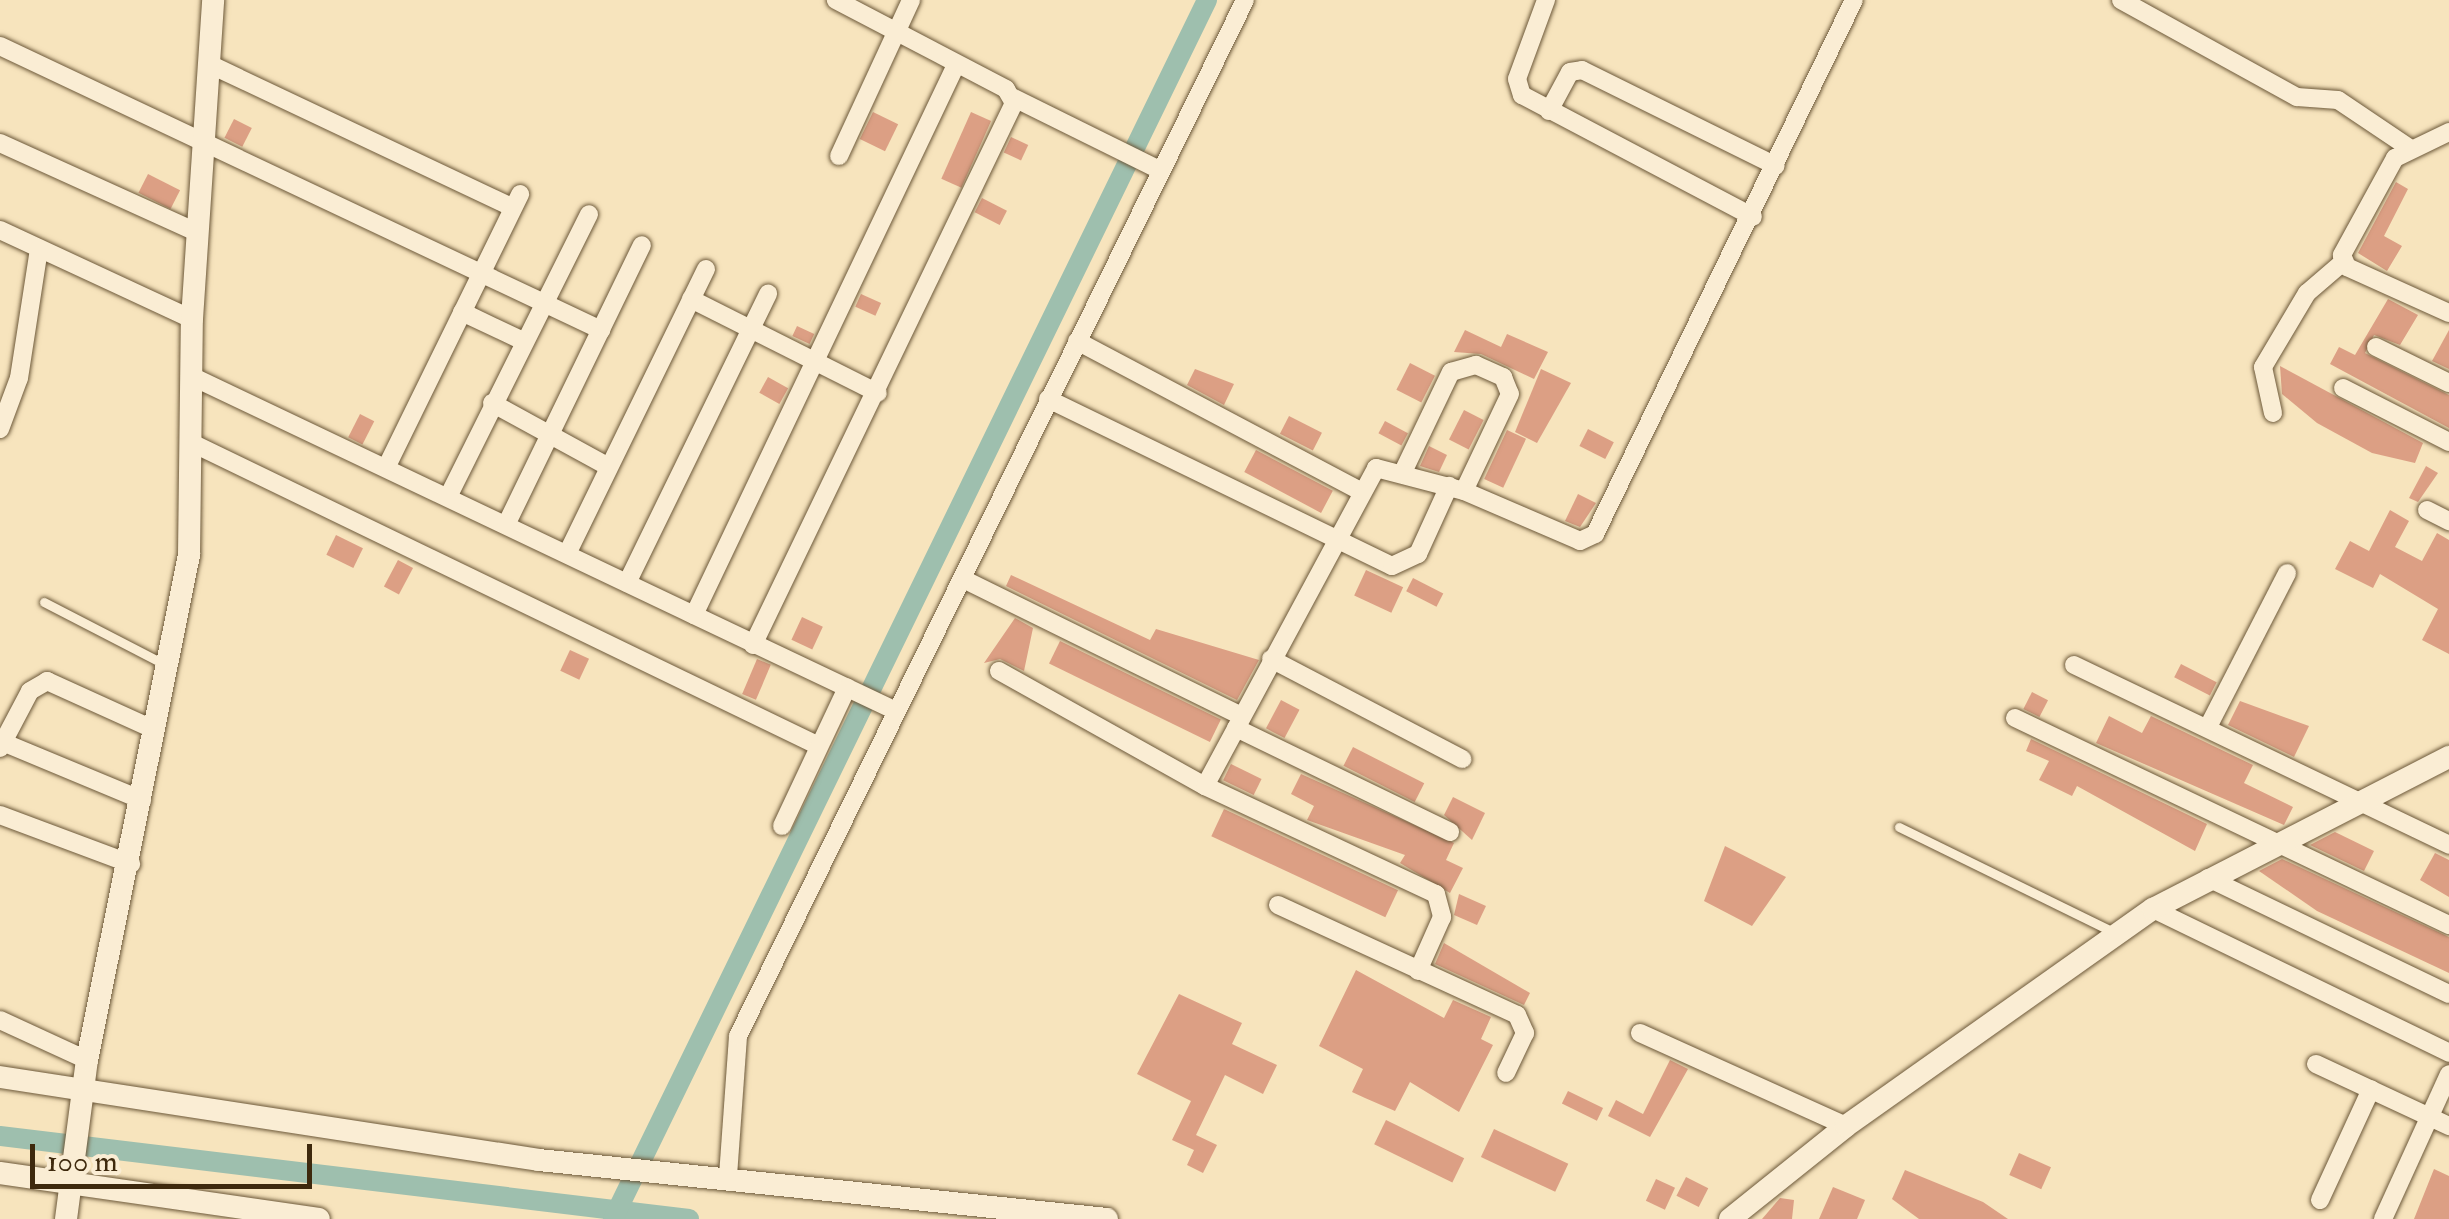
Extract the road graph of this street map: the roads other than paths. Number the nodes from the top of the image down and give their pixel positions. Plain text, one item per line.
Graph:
1 (213, 0) edge
2 (836, 0) edge
3 (911, 0) edge
4 (1245, 0) edge
5 (1546, 0) edge
6 (1854, 0) edge
7 (2121, 0) edge
8 (894, 37) junction
9 (0, 46) edge
10 (209, 64) junction
11 (955, 67) junction
12 (1014, 98) junction
13 (1549, 111) junction
14 (2449, 132) edge
15 (202, 141) junction
16 (0, 142) edge
17 (2408, 147) junction
18 (839, 156) dead end
19 (1776, 166) junction
20 (1160, 170) junction
21 (589, 214) dead end
22 (1753, 217) junction
23 (0, 230) edge
24 (196, 232) junction
25 (642, 244) dead end
26 (40, 249) junction
27 (2343, 262) junction
28 (706, 268) dead end
29 (481, 272) junction
30 (768, 294) dead end
31 (691, 299) junction
32 (544, 301) junction
33 (462, 312) junction
34 (2449, 312) edge
35 (192, 319) junction
36 (751, 329) junction
37 (601, 330) junction
38 (523, 341) junction
39 (1077, 341) junction
40 (2376, 348) dead end
41 (813, 361) junction
42 (191, 376) junction
43 (2449, 384) edge
44 (2343, 388) dead end
45 (878, 393) junction
46 (1048, 399) junction
47 (492, 403) junction
48 (2273, 413) dead end
49 (0, 429) edge
50 (551, 433) junction
51 (2449, 442) edge
52 (192, 443) junction
53 (610, 467) junction
54 (386, 468) junction
55 (1403, 472) junction
56 (1457, 488) junction
57 (1360, 491) junction
58 (448, 497) junction
59 (2427, 510) dead end
60 (2449, 521) edge
61 (506, 525) junction
62 (1334, 538) junction
63 (567, 554) junction
64 (2287, 573) dead end
65 (963, 580) junction
66 (627, 584) junction
67 (44, 602) dead end
68 (694, 616) junction
69 (752, 645) junction
70 (1271, 659) junction
71 (2074, 665) dead end
72 (169, 666) junction
73 (999, 670) dead end
74 (859, 694) junction
75 (896, 711) junction
76 (2015, 718) dead end
77 (1238, 722) junction
78 (2208, 727) junction
79 (155, 730) junction
80 (1, 744) edge
81 (819, 746) junction
82 (2449, 757) edge
83 (1462, 759) dead end
84 (1205, 786) junction
85 (142, 800) junction
86 (2356, 800) junction
87 (0, 815) edge
88 (782, 826) dead end
89 (1899, 827) dead end
90 (1450, 832) dead end
91 (2271, 842) junction
92 (2449, 846) edge
93 (130, 864) junction
94 (2208, 878) junction
95 (1278, 905) dead end
96 (2153, 909) junction
97 (2449, 925) edge
98 (2118, 934) junction
99 (1418, 972) junction
100 (2449, 994) edge
101 (0, 1020) edge
102 (1640, 1033) dead end
103 (2449, 1053) edge
104 (87, 1060) junction
105 (2316, 1064) dead end
106 (1506, 1073) dead end
107 (2449, 1074) edge
108 (0, 1078) edge
109 (2371, 1089) junction
110 (84, 1094) junction
111 (2430, 1118) junction
112 (1846, 1126) junction
113 (2449, 1126) edge
114 (0, 1173) edge
115 (73, 1174) junction
116 (728, 1176) junction
117 (2320, 1200) dead end
118 (1749, 1211) edge
119 (66, 1219) edge
120 (319, 1219) edge
121 (1107, 1219) edge
122 (1730, 1219) edge
123 (2383, 1219) edge

1 - 10 street
2 - 8 street
3 - 8 street
4 - 20 street
5 - 13 street
6 - 19 street
7 - 17 street
8 - 11 street
8 - 18 street
9 - 15 street
10 - 15 street
10 - 29 street
11 - 12 street
11 - 41 street
12 - 20 street
12 - 45 street
13 - 19 street
13 - 22 street
14 - 17 street
15 - 24 street
15 - 29 street
16 - 24 street
17 - 27 street
19 - 22 street
20 - 39 street
21 - 32 street
22 - 56 street
23 - 26 street
24 - 35 street
25 - 37 street
26 - 35 street
26 - 49 street
27 - 34 street
27 - 48 street
28 - 31 street
29 - 32 street
29 - 33 street
30 - 36 street
31 - 36 street
31 - 53 street
32 - 37 street
32 - 38 street
33 - 38 street
33 - 54 street
35 - 42 street
36 - 41 street
36 - 66 street
37 - 50 street
38 - 47 street
39 - 46 street
39 - 57 street
40 - 43 street
41 - 45 street
41 - 68 street
42 - 52 street
42 - 54 street
44 - 51 street
45 - 69 street
46 - 62 street
46 - 65 street
47 - 50 street
47 - 58 street
50 - 53 street
50 - 61 street
52 - 72 street
52 - 81 street
53 - 63 street
54 - 58 street
55 - 56 street
55 - 56 street
55 - 57 street
56 - 62 street
57 - 62 street
58 - 61 street
59 - 60 street
61 - 63 street
62 - 70 street
63 - 66 street
64 - 78 street
65 - 75 street
65 - 77 street
66 - 68 street
67 - 72 lane
68 - 69 street
69 - 74 street
70 - 77 street
70 - 83 street
71 - 78 street
72 - 79 street
73 - 84 street
74 - 75 street
74 - 81 street
75 - 116 street
76 - 91 street
77 - 84 street
77 - 90 street
78 - 86 street
79 - 80 street
79 - 85 street
80 - 85 street
81 - 88 street
82 - 86 street
84 - 99 street
85 - 93 street
86 - 91 street
86 - 92 street
87 - 93 street
89 - 98 lane
91 - 94 street
91 - 97 street
93 - 104 street
94 - 96 street
94 - 100 street
95 - 99 street
96 - 98 street
96 - 103 street
98 - 112 street
99 - 106 street
101 - 104 street
102 - 112 street
104 - 110 street
105 - 109 street
107 - 111 street
108 - 110 street
109 - 111 street
109 - 117 street
110 - 115 street
110 - 116 street
111 - 113 street
111 - 123 street
112 - 118 street
114 - 115 street
115 - 119 street
115 - 120 street
116 - 121 street
118 - 122 street

